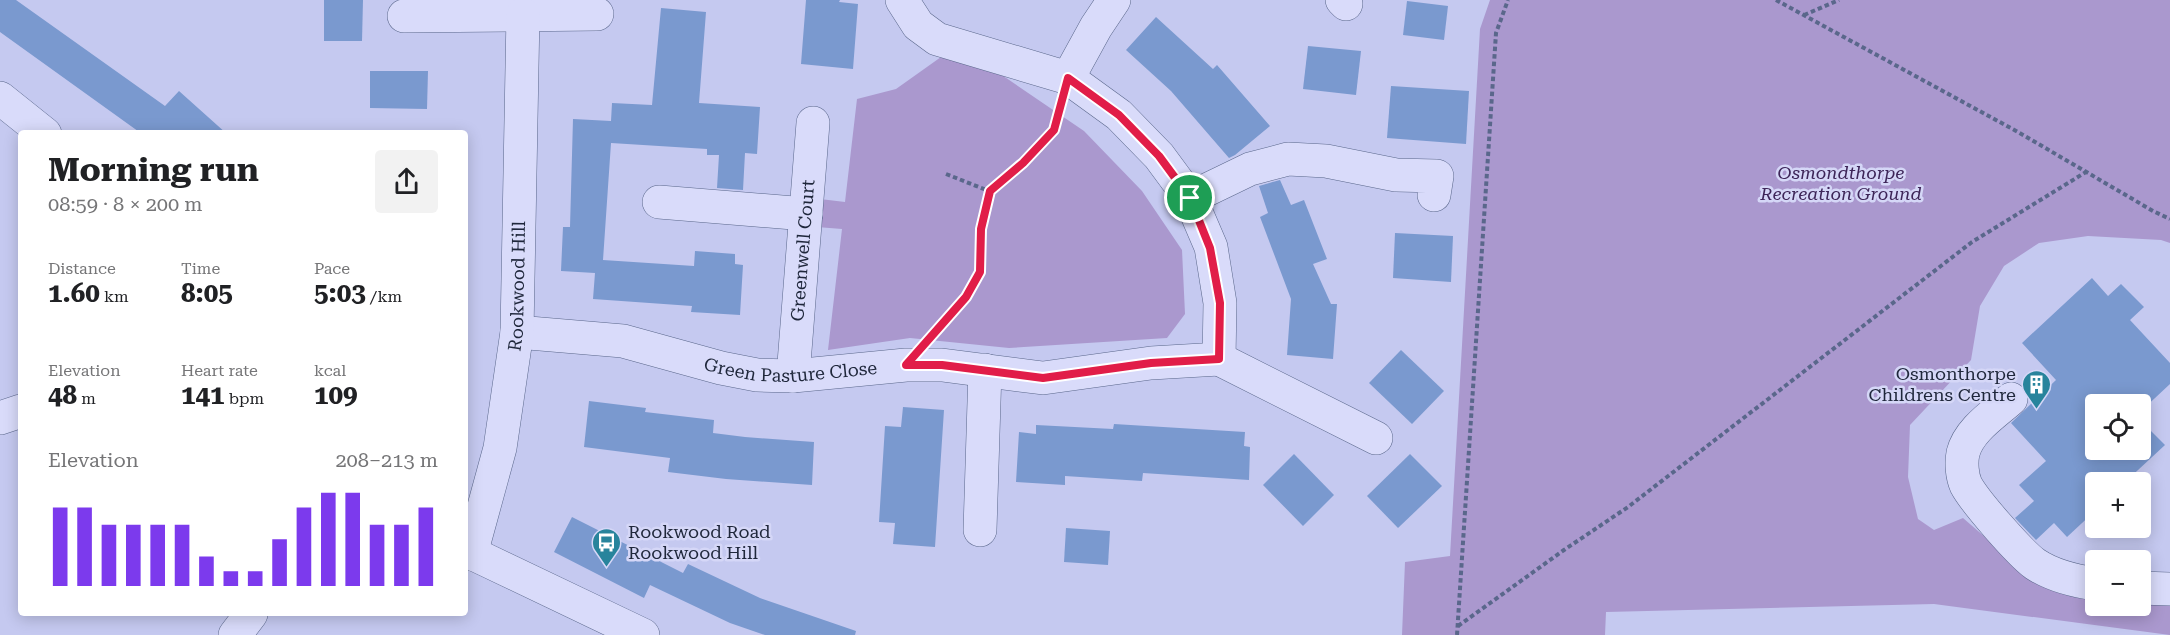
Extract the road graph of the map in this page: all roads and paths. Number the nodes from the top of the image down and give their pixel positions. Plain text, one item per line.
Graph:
1 (902, 0) edge
2 (1114, 0) edge
3 (1508, 0) edge
4 (1776, 0) edge
5 (1839, 0) edge
6 (523, 14) junction
7 (597, 14) dead end
8 (1804, 15) junction
9 (404, 16) dead end
10 (1068, 78) junction
11 (0, 98) edge
12 (813, 123) dead end
13 (40, 130) edge
14 (2086, 172) junction
15 (946, 174) dead end
16 (990, 191) junction
17 (1434, 195) dead end
18 (1190, 198) junction
19 (659, 202) dead end
20 (806, 214) junction
21 (2170, 219) edge
22 (517, 332) junction
23 (1219, 359) junction
24 (906, 365) junction
25 (985, 370) junction
26 (793, 376) junction
27 (2011, 399) dead end
28 (18, 412) edge
29 (0, 418) edge
30 (1376, 438) dead end
31 (980, 530) dead end
32 (468, 552) edge
33 (2085, 582) edge
34 (2151, 588) edge
35 (2170, 589) edge
36 (249, 616) edge
37 (1458, 626) junction
38 (235, 635) edge
39 (643, 635) edge
40 (1458, 635) edge

1 - 10 street
2 - 10 street
3 - 37 path
4 - 8 path
5 - 8 path
6 - 7 street
6 - 9 street
6 - 22 street, Rookwood Hill
8 - 14 path
10 - 16 path
10 - 18 street
11 - 13 street
12 - 20 street, Greenwell Court
14 - 21 path
14 - 37 path
15 - 16 path
16 - 24 path
17 - 18 street
18 - 23 street
19 - 20 street
20 - 26 street, Greenwell Court
22 - 26 street, Green Pasture Close
22 - 32 street, Rookwood Hill
23 - 25 street, Green Pasture Close
23 - 30 street
24 - 25 street, Green Pasture Close
24 - 26 street, Green Pasture Close
25 - 31 street
27 - 33 street
28 - 29 street
32 - 39 street
34 - 35 street
36 - 38 street
37 - 40 path

